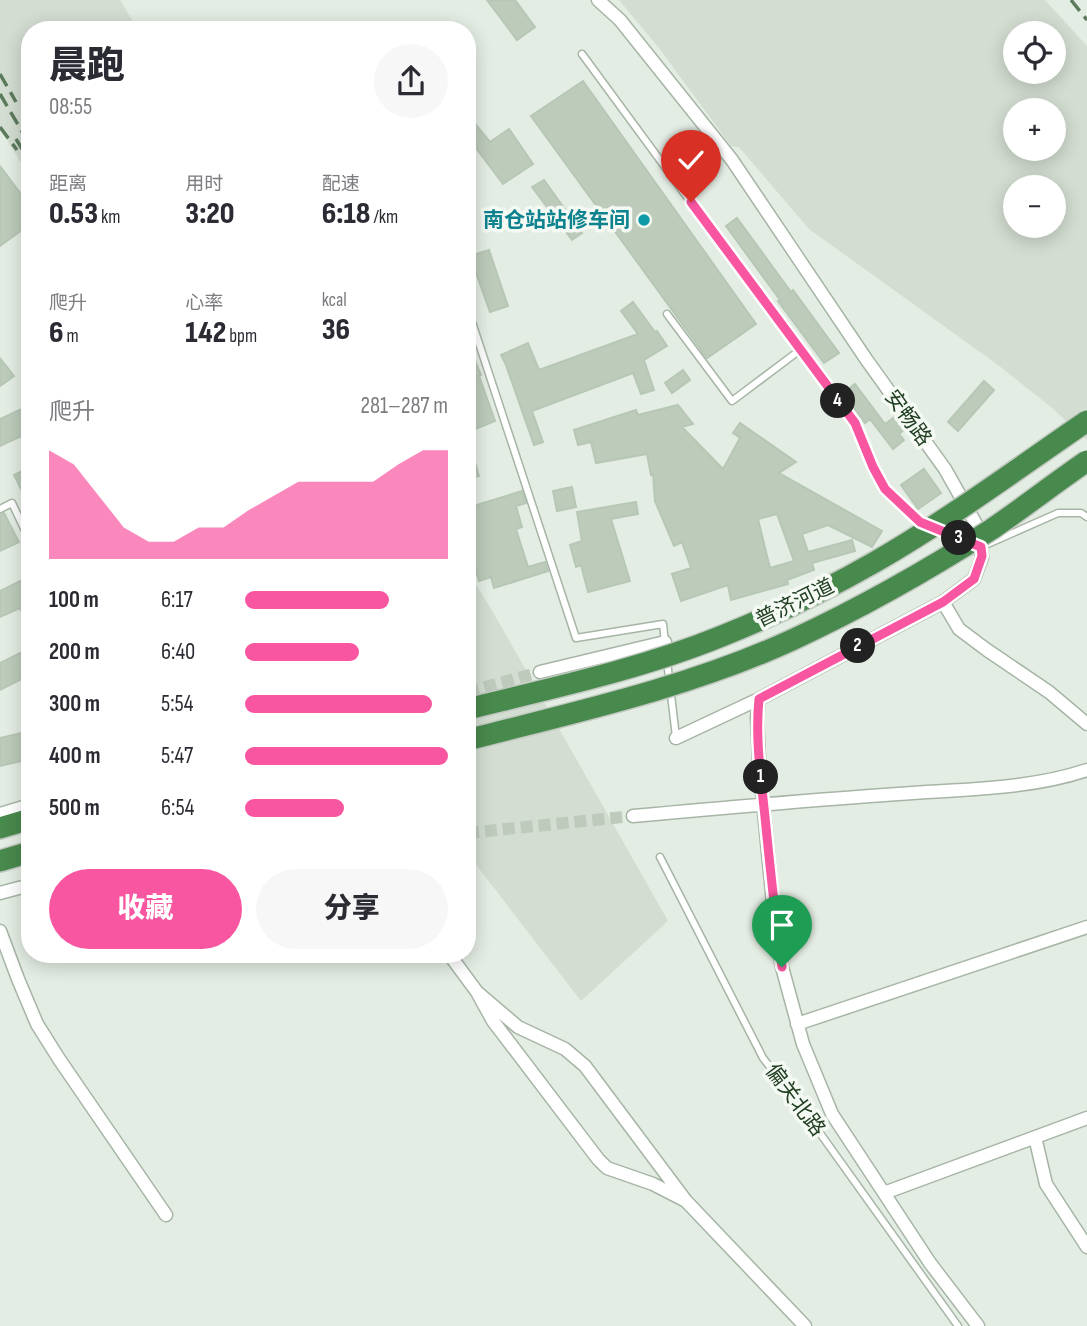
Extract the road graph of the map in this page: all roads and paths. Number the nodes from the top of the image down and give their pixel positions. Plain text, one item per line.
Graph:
1 (598, 0) edge
2 (582, 54) dead end
3 (667, 314) dead end
4 (476, 334) edge
5 (800, 350) junction
6 (1087, 421) edge
7 (1087, 461) edge
8 (0, 509) edge
9 (1087, 517) edge
10 (21, 522) edge
11 (981, 547) junction
12 (943, 602) junction
13 (665, 642) junction
14 (540, 672) tunnel mouth
15 (759, 699) junction
16 (476, 707) edge
17 (1087, 724) edge
18 (476, 738) edge
19 (676, 738) joint
20 (1087, 770) edge
21 (763, 803) junction
22 (21, 808) edge
23 (0, 814) edge
24 (633, 816) tunnel mouth
25 (21, 822) edge
26 (0, 828) edge
27 (21, 855) edge
28 (660, 857) dead end
29 (0, 861) edge
30 (21, 887) edge
31 (0, 893) edge
32 (1087, 927) edge
33 (0, 931) edge
34 (456, 963) edge
35 (477, 992) junction
36 (797, 1024) junction
37 (1087, 1118) edge
38 (1035, 1137) junction
39 (884, 1193) junction
40 (686, 1201) junction
41 (166, 1215) dead end
42 (1087, 1247) edge
43 (805, 1326) edge
44 (958, 1326) edge
45 (978, 1326) edge

1 - 11 street, 安畅路
2 - 5 lane
3 - 5 lane
4 - 13 lane
5 - 11 lane
6 - 16 highway, 普济河道, bridge
7 - 18 highway, 普济河道, bridge
8 - 10 lane
9 - 11 lane
11 - 12 street
12 - 15 street
12 - 17 street
13 - 14 street
13 - 19 lane
15 - 19 street
15 - 21 street
20 - 21 street
21 - 24 street
21 - 36 street
22 - 23 street
25 - 26 highway
27 - 29 highway
28 - 44 lane, 偏关北路
30 - 31 street
32 - 36 street
33 - 41 street
34 - 35 street
35 - 40 street
35 - 40 street
36 - 39 street
37 - 38 street
38 - 39 street
38 - 42 street
39 - 45 street
40 - 43 street

